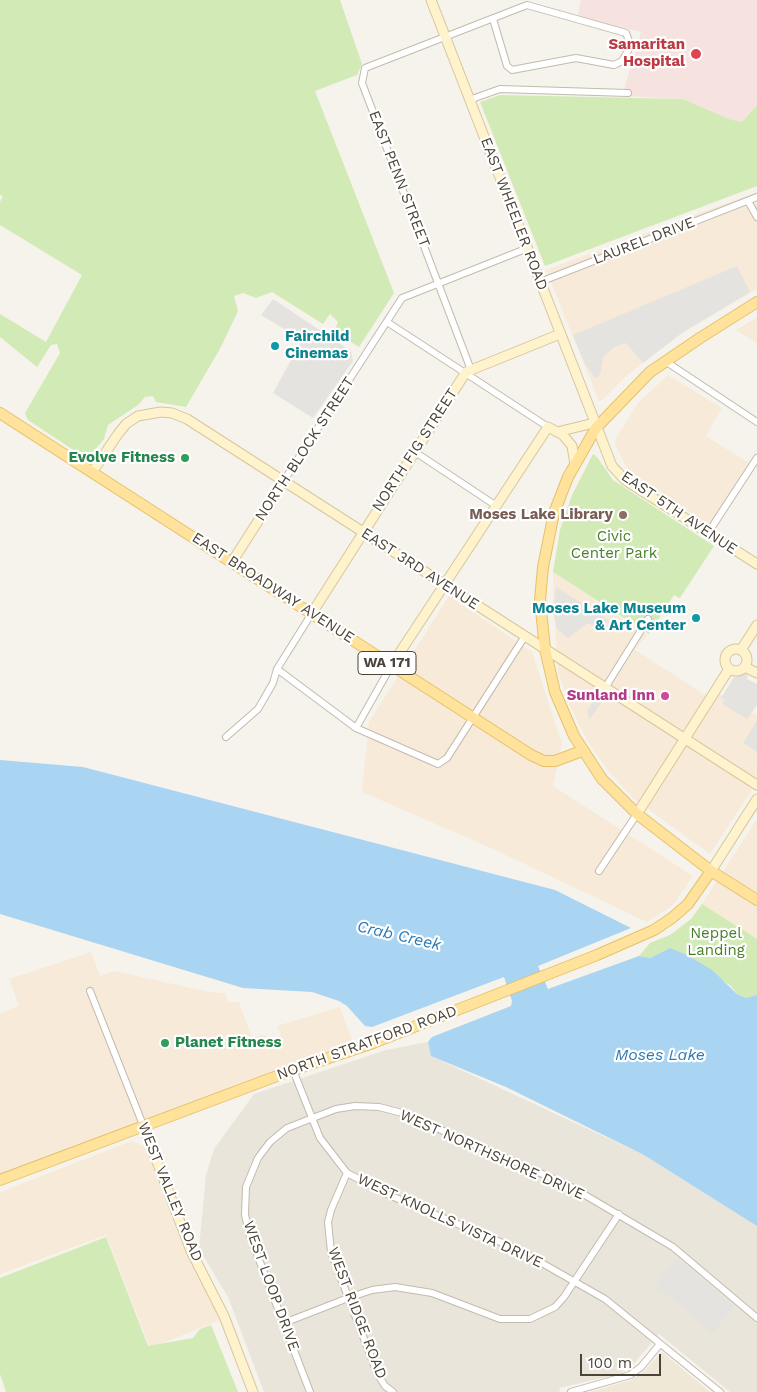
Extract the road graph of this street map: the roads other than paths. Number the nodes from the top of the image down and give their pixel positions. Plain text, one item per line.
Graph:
1 (431, 0) edge
2 (493, 19) junction
3 (445, 38) junction
4 (628, 93) dead end
5 (469, 100) junction
6 (757, 197) edge
7 (748, 201) junction
8 (757, 217) edge
9 (528, 248) junction
10 (438, 282) junction
11 (540, 282) junction
12 (757, 302) edge
13 (387, 322) junction
14 (560, 334) junction
15 (665, 361) junction
16 (469, 371) junction
17 (0, 413) edge
18 (757, 422) edge
19 (595, 425) junction
20 (548, 427) junction
21 (557, 432) junction
22 (415, 452) junction
23 (757, 458) edge
24 (575, 464) junction
25 (93, 471) junction
26 (283, 482) junction
27 (495, 505) junction
28 (363, 532) junction
29 (708, 533) junction
30 (232, 562) junction
31 (757, 564) edge
32 (444, 585) junction
33 (312, 613) junction
34 (648, 619) dead end
35 (757, 625) edge
36 (525, 636) junction
37 (545, 649) junction
38 (741, 650) junction
39 (391, 666) junction
40 (745, 666) junction
41 (278, 669) junction
42 (730, 669) junction
43 (757, 673) edge
44 (605, 688) junction
45 (473, 716) junction
46 (356, 728) junction
47 (226, 737) dead end
48 (684, 738) junction
49 (582, 751) junction
50 (757, 785) edge
51 (757, 799) edge
52 (637, 814) junction
53 (599, 871) dead end
54 (711, 872) junction
55 (757, 900) edge
56 (90, 990) dead end
57 (293, 1070) junction
58 (310, 1117) junction
59 (143, 1125) junction
60 (347, 1173) junction
61 (0, 1180) edge
62 (619, 1214) junction
63 (574, 1282) junction
64 (348, 1298) junction
65 (757, 1318) edge
66 (284, 1323) junction
67 (660, 1344) junction
68 (253, 1392) edge
69 (310, 1392) edge
70 (393, 1392) edge
71 (571, 1392) edge
72 (720, 1392) edge

1 - 3 main road, EAST WHEELER ROAD
2 - 2 street
2 - 3 street
3 - 5 main road, EAST WHEELER ROAD
3 - 10 street, EAST PENN STREET
4 - 5 street
5 - 9 main road, EAST WHEELER ROAD
6 - 7 street, LAUREL DRIVE
7 - 8 street
7 - 11 street, LAUREL DRIVE
9 - 10 street, NORTH BLOCK STREET
9 - 11 main road, EAST WHEELER ROAD
10 - 13 street, NORTH BLOCK STREET
10 - 16 street, EAST PENN STREET
11 - 14 main road, EAST WHEELER ROAD
12 - 15 main road
13 - 16 street
13 - 26 street, NORTH BLOCK STREET
14 - 16 main road
14 - 19 main road, EAST WHEELER ROAD
15 - 18 street
15 - 19 main road
16 - 20 street
16 - 22 main road, NORTH FIG STREET
17 - 25 main road, EAST BROADWAY AVENUE / WA 171
19 - 21 main road
19 - 24 main road
19 - 29 main road, EAST 5TH AVENUE
20 - 21 main road
20 - 27 main road
21 - 24 main road
22 - 27 street
22 - 28 main road, NORTH FIG STREET
23 - 29 street
24 - 37 main road
25 - 26 main road, EAST 3RD AVENUE
25 - 30 main road, EAST BROADWAY AVENUE / WA 171
26 - 28 main road, EAST 3RD AVENUE
26 - 30 main road, NORTH BLOCK STREET
27 - 32 main road
28 - 32 main road, EAST 3RD AVENUE
28 - 33 main road, NORTH FIG STREET
29 - 31 main road, EAST 5TH AVENUE
30 - 33 main road, EAST BROADWAY AVENUE / WA 171
32 - 36 main road, EAST 3RD AVENUE
32 - 39 main road
33 - 39 main road, EAST BROADWAY AVENUE / WA 171
33 - 41 street, NORTH FIG STREET
34 - 44 street
35 - 38 main road
36 - 37 main road, EAST 3RD AVENUE
36 - 45 street
37 - 44 main road, EAST 3RD AVENUE
37 - 49 main road
38 - 40 main road
38 - 42 main road
39 - 45 main road, EAST BROADWAY AVENUE / WA 171
39 - 46 street
40 - 42 main road
40 - 43 main road
41 - 46 street
41 - 47 street, NORTH FIG STREET
42 - 48 main road
44 - 48 main road, EAST 3RD AVENUE
45 - 46 street
45 - 49 main road, EAST BROADWAY AVENUE / WA 171
48 - 50 main road, EAST 3RD AVENUE
48 - 52 main road
49 - 52 main road
51 - 54 main road
52 - 53 street
52 - 54 main road
54 - 55 main road
54 - 57 main road, NORTH STRATFORD ROAD
56 - 59 street, WEST VALLEY ROAD
57 - 58 street, WEST KNOLLS VISTA DRIVE
57 - 59 main road, NORTH STRATFORD ROAD
58 - 60 street, WEST KNOLLS VISTA DRIVE
58 - 62 street, WEST NORTHSHORE DRIVE
58 - 66 street, WEST LOOP DRIVE
59 - 61 main road, NORTH STRATFORD ROAD
59 - 68 main road, WEST VALLEY ROAD
60 - 63 street, WEST KNOLLS VISTA DRIVE
60 - 64 street, WEST RIDGE ROAD
62 - 63 street
62 - 65 street, WEST NORTHSHORE DRIVE
63 - 64 street
63 - 67 street, WEST KNOLLS VISTA DRIVE
64 - 66 street
64 - 70 street, WEST RIDGE ROAD
66 - 69 street, WEST LOOP DRIVE
67 - 71 street
67 - 72 street, WEST KNOLLS VISTA DRIVE

